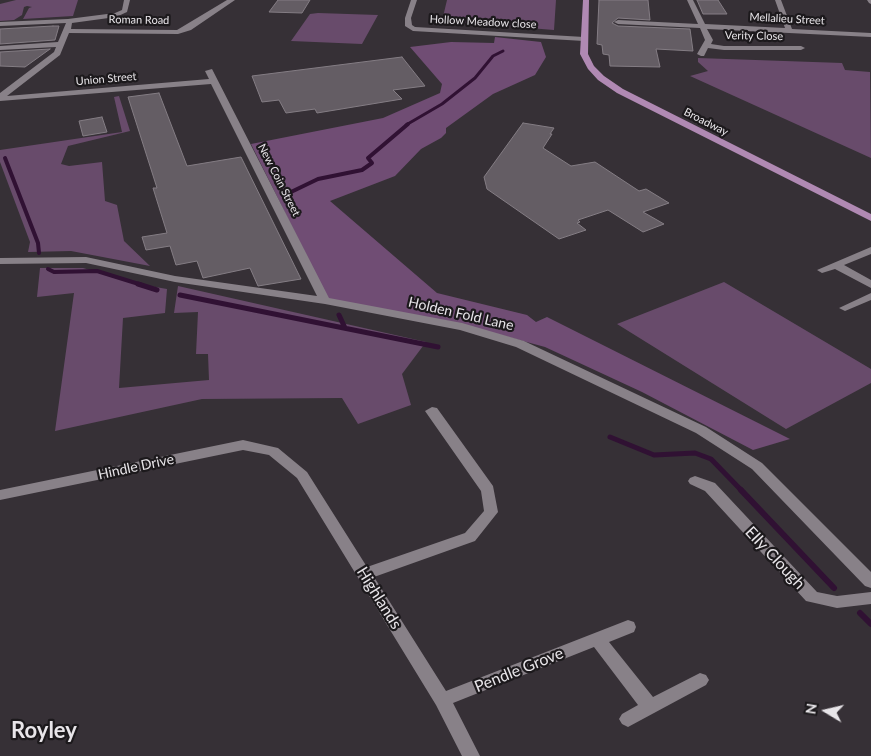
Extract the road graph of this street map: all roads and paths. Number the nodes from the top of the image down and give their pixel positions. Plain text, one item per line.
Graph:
1 (127, 0) edge
2 (232, 0) edge
3 (414, 0) edge
4 (690, 0) edge
5 (778, 0) edge
6 (577, 1) edge
7 (585, 3) edge
8 (68, 21) junction
9 (618, 22) dead end
10 (0, 24) edge
11 (702, 26) junction
12 (66, 31) junction
13 (789, 31) junction
14 (871, 35) edge
15 (584, 39) junction
16 (61, 44) junction
17 (706, 45) junction
18 (0, 48) edge
19 (801, 48) dead end
20 (701, 54) dead end
21 (209, 71) dead end
22 (214, 81) junction
23 (1, 99) edge
24 (871, 218) edge
25 (871, 250) edge
26 (0, 261) edge
27 (836, 265) junction
28 (822, 270) dead end
29 (871, 285) edge
30 (871, 296) edge
31 (325, 301) junction
32 (845, 308) dead end
33 (432, 411) dead end
34 (273, 451) joint
35 (695, 481) dead end
36 (0, 495) edge
37 (364, 574) junction
38 (871, 582) edge
39 (871, 598) edge
40 (628, 626) dead end
41 (596, 639) junction
42 (700, 680) dead end
43 (442, 700) junction
44 (650, 707) junction
45 (628, 719) dead end
46 (471, 756) edge

1 - 8 street
2 - 12 street, Roman Road
3 - 15 street, Hollow Meadow close
4 - 11 street
5 - 13 street
6 - 7 main road, Broadway
7 - 15 main road, Broadway
8 - 10 street
8 - 12 street
9 - 11 street, Mellalieu Street
11 - 13 street, Mellalieu Street
11 - 17 street
12 - 16 street
13 - 14 street, Mellalieu Street
15 - 24 main road, Broadway
16 - 18 street
16 - 23 street
17 - 19 street, Verity Close
17 - 20 street
21 - 22 street, New Coin Street
22 - 23 street, Union Street
22 - 31 street, New Coin Street
25 - 27 street
26 - 31 street, Holden Fold Lane
27 - 28 street
27 - 29 street
30 - 32 street
31 - 38 street, Holden Fold Lane
33 - 37 street
34 - 36 street, Hindle Drive
34 - 37 street, Highlands
35 - 39 street, Elly Clough
37 - 43 street, Highlands
40 - 41 street, Pendle Grove
41 - 43 street, Pendle Grove
41 - 44 street
42 - 44 street
43 - 46 street, Highlands
44 - 45 street

